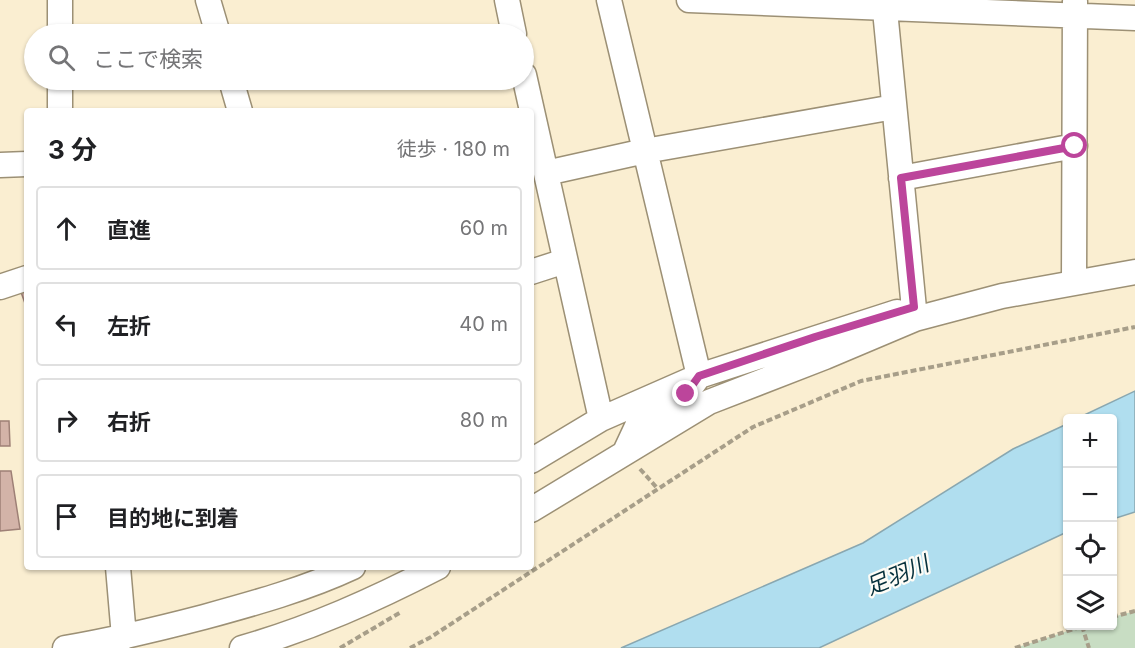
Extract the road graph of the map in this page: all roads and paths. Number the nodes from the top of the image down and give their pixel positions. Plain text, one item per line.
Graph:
1 (60, 0) edge
2 (208, 0) edge
3 (507, 0) edge
4 (609, 0) edge
5 (688, 0) edge
6 (884, 4) edge
7 (1075, 8) edge
8 (1135, 18) edge
9 (60, 24) edge
10 (215, 24) edge
11 (512, 24) edge
12 (60, 90) edge
13 (234, 90) edge
14 (527, 90) edge
15 (894, 107) junction
16 (60, 108) edge
17 (239, 108) edge
18 (531, 108) edge
19 (534, 123) edge
20 (1075, 146) junction
21 (645, 151) junction
22 (24, 164) edge
23 (0, 165) edge
24 (546, 173) junction
25 (901, 178) junction
26 (565, 261) junction
27 (534, 271) edge
28 (1135, 272) edge
29 (24, 279) edge
30 (1074, 282) junction
31 (0, 287) edge
32 (914, 313) junction
33 (1135, 327) edge
34 (699, 376) junction
35 (601, 419) junction
36 (625, 452) junction
37 (534, 459) edge
38 (534, 508) edge
39 (118, 570) edge
40 (347, 570) edge
41 (432, 570) edge
42 (534, 570) edge
43 (534, 570) edge
44 (1135, 611) edge
45 (1117, 616) edge
46 (1071, 630) edge
47 (1084, 630) edge
48 (124, 638) junction
49 (64, 648) edge
50 (242, 648) edge
51 (410, 648) edge
52 (1015, 648) edge
53 (1089, 648) edge

1 - 9 street
2 - 10 street
3 - 11 street
4 - 21 street
5 - 6 street
6 - 7 street
6 - 15 street
7 - 8 street
7 - 20 street
12 - 16 street
13 - 17 street
14 - 18 street
15 - 21 street
15 - 25 street
19 - 24 street
20 - 25 street
20 - 30 street
21 - 24 street
21 - 34 street
22 - 23 street
24 - 26 street
25 - 32 street
26 - 27 street
26 - 35 street
28 - 30 street
29 - 31 street
30 - 32 street
32 - 34 street
32 - 36 street
33 - 42 path
34 - 35 street
34 - 36 street
35 - 37 street
36 - 38 street
39 - 48 street
40 - 48 street
41 - 50 street
43 - 51 path
44 - 45 path
46 - 52 path
47 - 53 path
48 - 49 street

